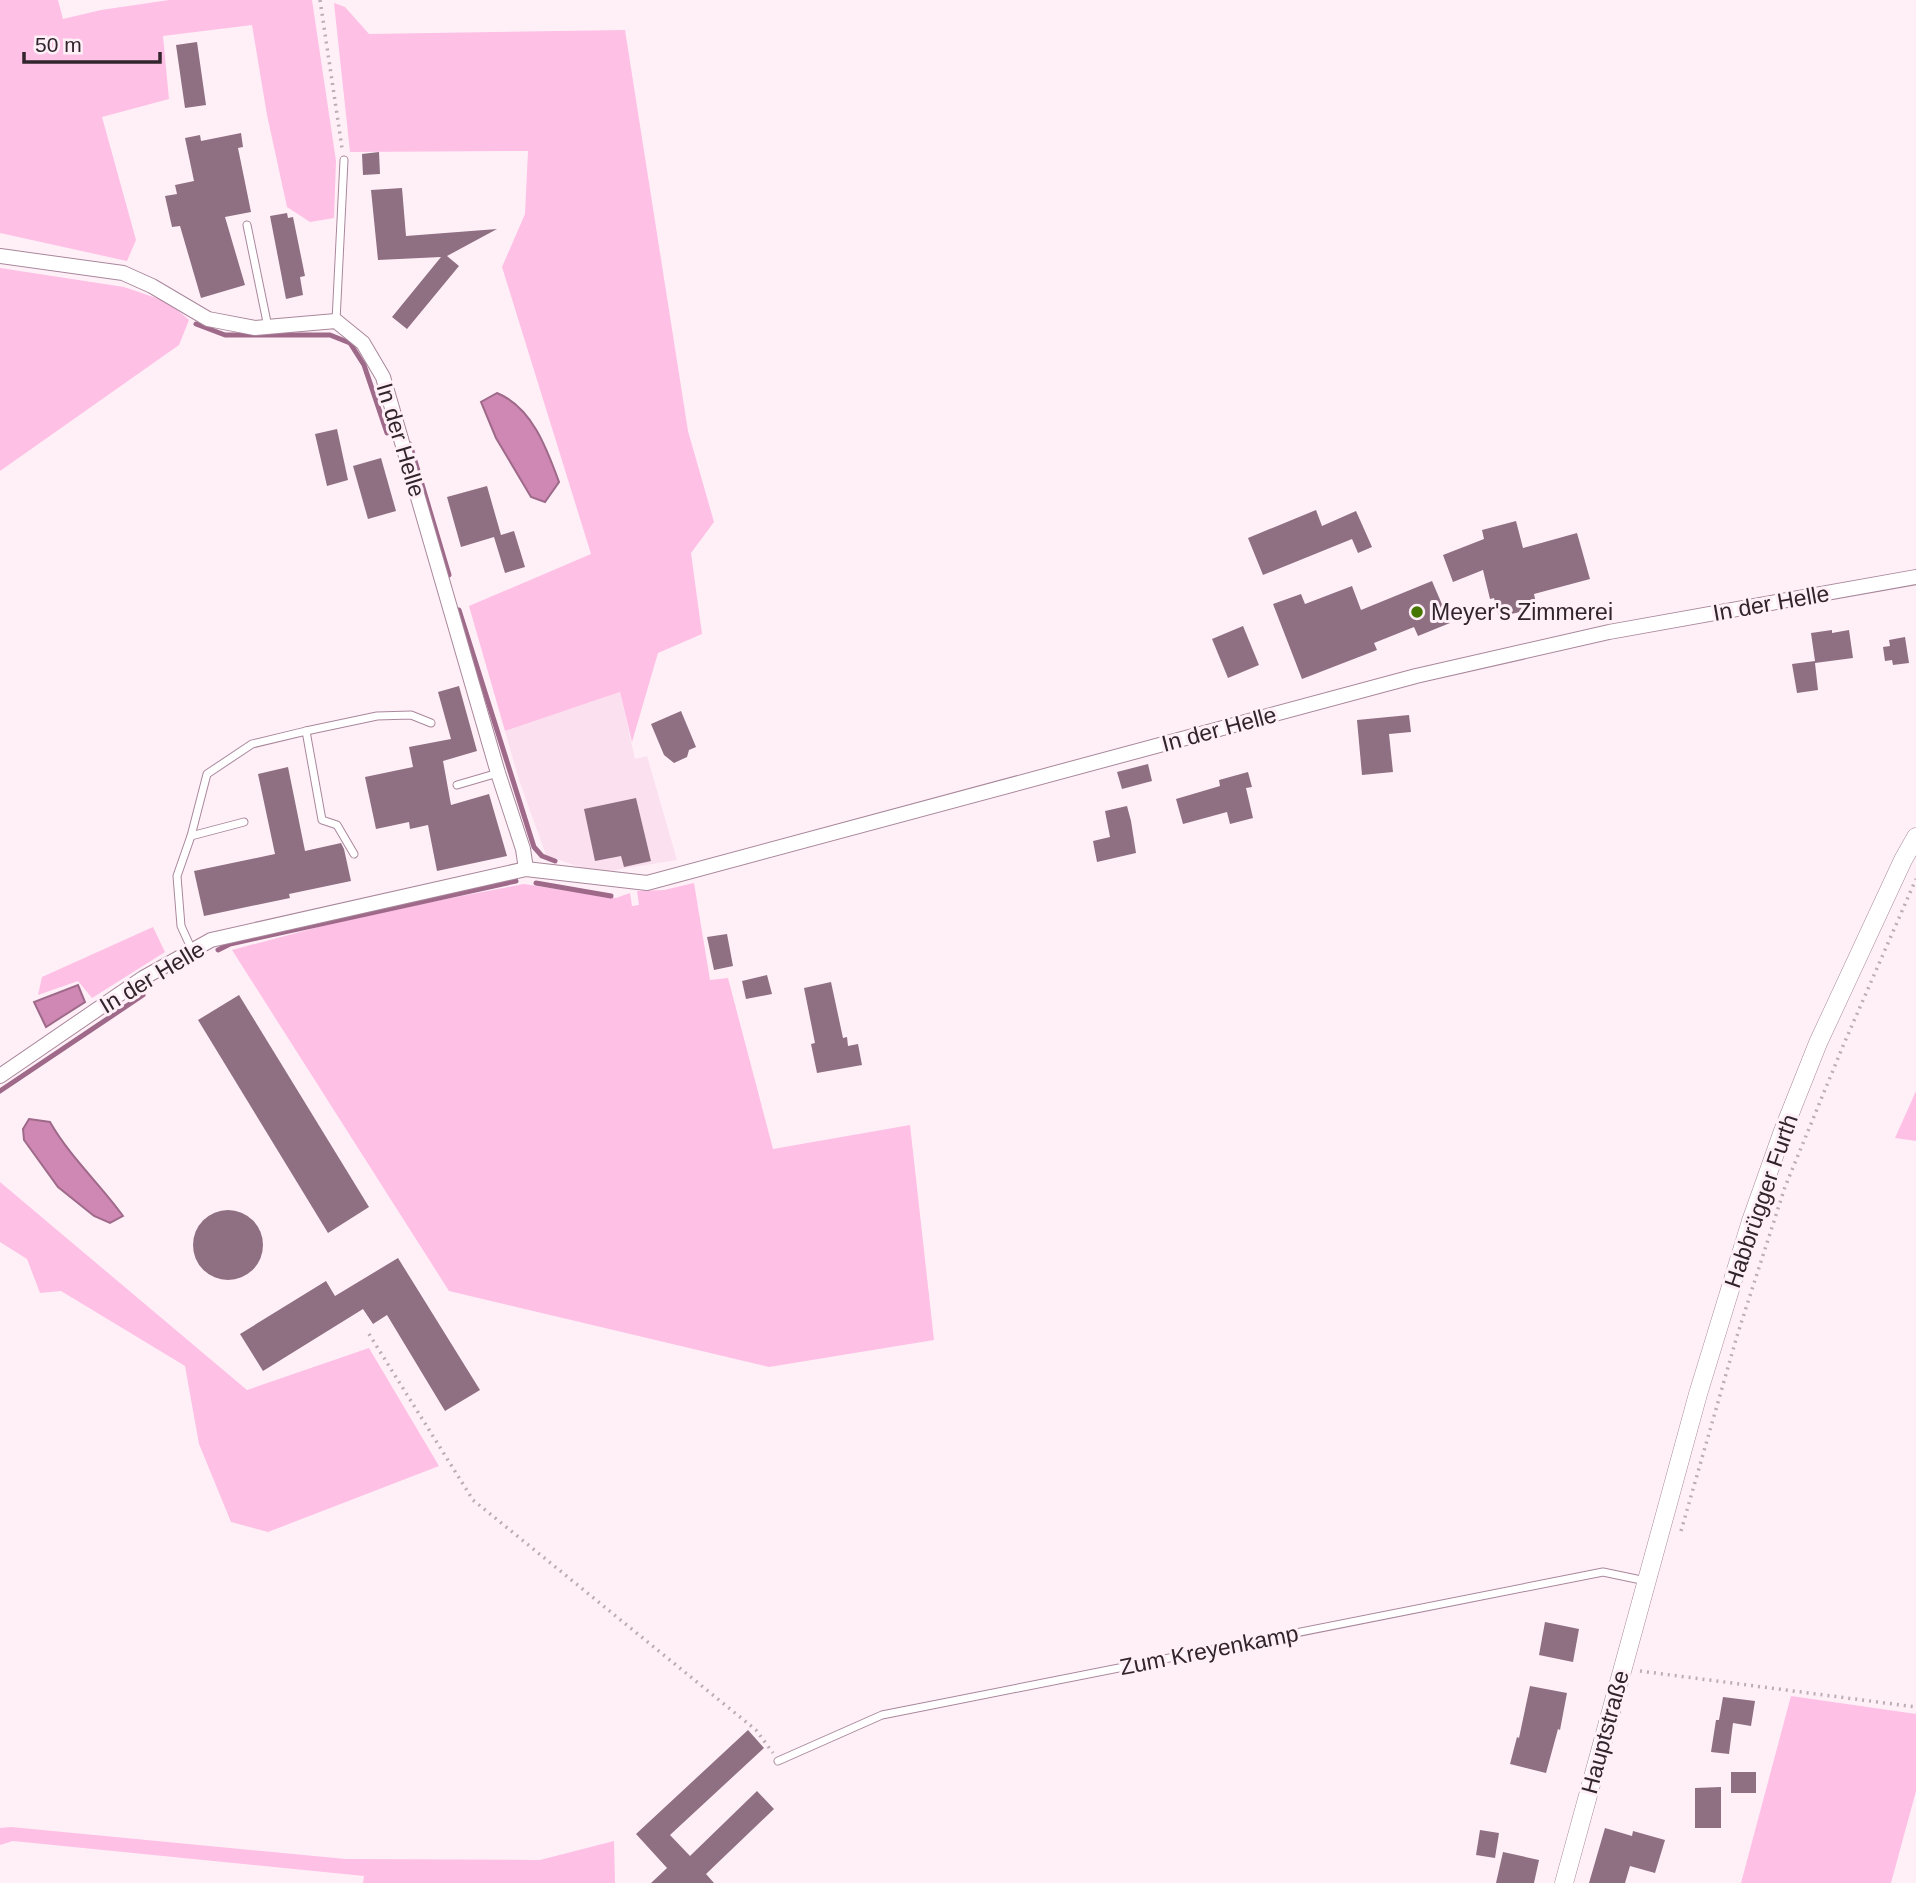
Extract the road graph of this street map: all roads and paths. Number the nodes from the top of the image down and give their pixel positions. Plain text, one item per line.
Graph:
1 (320, 0) edge
2 (344, 160) joint
3 (247, 225) dead end
4 (0, 256) edge
5 (336, 321) junction
6 (268, 327) junction
7 (1916, 577) edge
8 (431, 723) dead end
9 (306, 731) junction
10 (498, 773) junction
11 (457, 785) dead end
12 (244, 822) dead end
13 (191, 836) junction
14 (1916, 836) edge
15 (354, 854) dead end
16 (1910, 862) edge
17 (526, 869) junction
18 (1916, 879) edge
19 (192, 951) junction
20 (0, 1076) edge
21 (369, 1334) dead end
22 (1681, 1532) dead end
23 (1647, 1581) junction
24 (1638, 1671) dead end
25 (1916, 1707) edge
26 (778, 1761) joint
27 (1563, 1883) edge

1 - 2 path
2 - 5 lane
3 - 6 lane
4 - 6 street
5 - 6 street
5 - 10 street, In der Helle
7 - 17 street, In der Helle
8 - 9 lane
9 - 13 lane
9 - 15 lane
10 - 11 lane
10 - 17 street, In der Helle
12 - 13 lane
13 - 19 lane
14 - 16 street, Habbrügger Furth
16 - 23 street, Habbrügger Furth
17 - 19 street, In der Helle
18 - 22 path
19 - 20 street, In der Helle
21 - 26 path
23 - 26 lane, Zum Kreyenkamp
23 - 27 street, Hauptstraße
24 - 25 path

